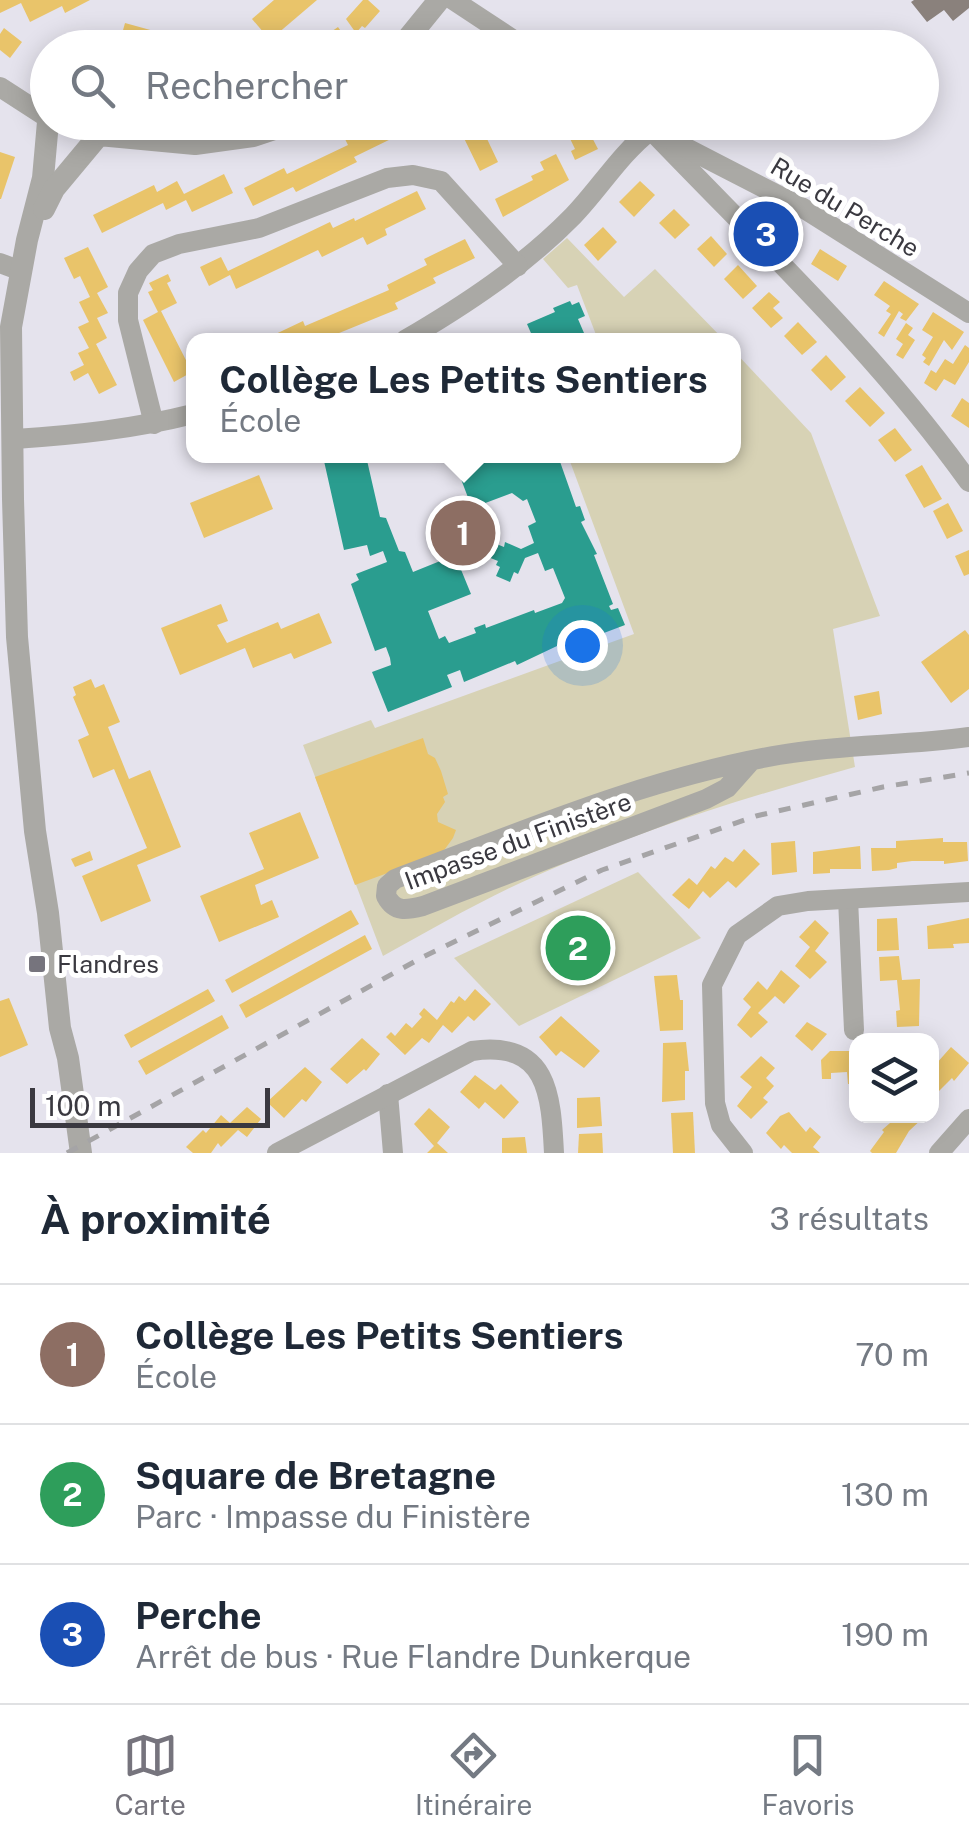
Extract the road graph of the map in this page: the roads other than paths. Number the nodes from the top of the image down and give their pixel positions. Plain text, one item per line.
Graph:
1 (439, 0) edge
2 (453, 0) edge
3 (415, 30) edge
4 (499, 30) edge
5 (0, 87) edge
6 (30, 108) edge
7 (46, 140) edge
8 (96, 140) edge
9 (153, 140) edge
10 (224, 140) edge
11 (635, 140) edge
12 (659, 140) edge
13 (672, 140) edge
14 (27, 240) junction
15 (518, 266) junction
16 (11, 267) edge
17 (969, 313) edge
18 (417, 333) edge
19 (186, 416) edge
20 (154, 424) junction
21 (14, 439) junction
22 (969, 482) edge
23 (8, 637) edge
24 (969, 738) edge
25 (751, 761) junction
26 (969, 892) edge
27 (848, 899) junction
28 (60, 1028) junction
29 (854, 1030) dead end
30 (388, 1094) junction
31 (969, 1119) edge
32 (68, 1153) edge
33 (81, 1153) edge
34 (277, 1153) edge
35 (393, 1153) edge
36 (554, 1153) edge
37 (743, 1153) edge
38 (939, 1153) edge

1 - 3 street
2 - 4 street
5 - 6 street
7 - 14 street
8 - 14 street
9 - 10 street
11 - 15 street
12 - 22 street
13 - 17 street, Rue du Perche
14 - 16 street
15 - 18 street
15 - 20 street
16 - 21 street
19 - 20 street
20 - 21 street
21 - 23 street
23 - 28 street
24 - 25 street, Impasse du Finistère
25 - 25 street, Impasse du Finistère
26 - 27 street
27 - 29 street
27 - 37 street
28 - 32 street
28 - 33 street
30 - 34 street
30 - 35 street
30 - 36 street
31 - 38 street

